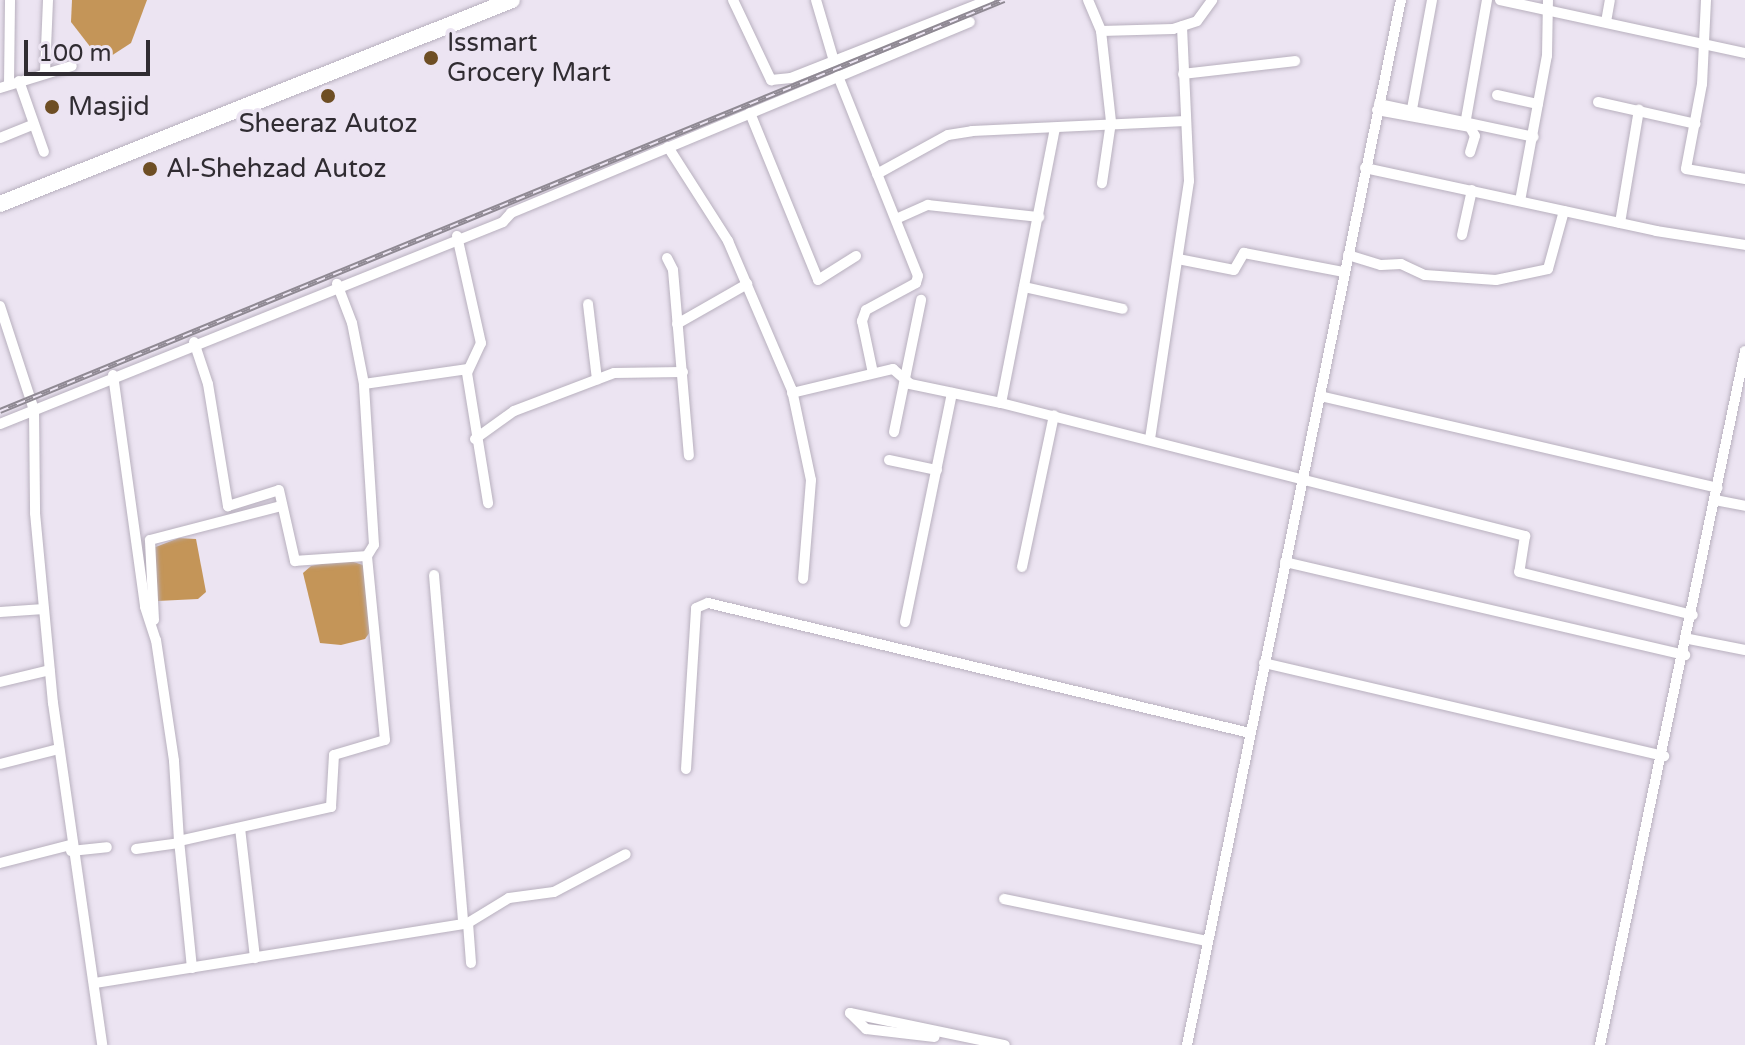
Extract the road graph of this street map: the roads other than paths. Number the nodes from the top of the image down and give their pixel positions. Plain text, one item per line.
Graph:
1 (10, 0) edge
2 (48, 0) edge
3 (512, 0) edge
4 (733, 0) edge
5 (816, 0) edge
6 (989, 0) edge
7 (1088, 0) edge
8 (1212, 0) edge
9 (1401, 0) edge
10 (1432, 0) edge
11 (1487, 0) edge
12 (1500, 0) edge
13 (1610, 0) edge
14 (1706, 0) edge
15 (964, 5) edge
16 (1547, 5) edge
17 (970, 22) dead end
18 (1606, 22) junction
19 (1182, 26) junction
20 (1101, 31) junction
21 (1702, 43) junction
22 (1745, 53) edge
23 (834, 61) junction
24 (1295, 61) dead end
25 (72, 66) dead end
26 (45, 72) junction
27 (1183, 74) junction
28 (838, 76) junction
29 (9, 84) edge
30 (1497, 95) dead end
31 (1598, 102) dead end
32 (1538, 104) junction
33 (1378, 107) junction
34 (1412, 109) junction
35 (1639, 110) junction
36 (750, 113) junction
37 (1466, 119) junction
38 (1186, 121) junction
39 (1111, 122) junction
40 (1696, 124) junction
41 (33, 125) junction
42 (1055, 128) junction
43 (1534, 137) junction
44 (0, 138) edge
45 (668, 147) junction
46 (44, 152) dead end
47 (1470, 152) dead end
48 (1365, 168) junction
49 (877, 174) junction
50 (1745, 179) edge
51 (1102, 183) dead end
52 (1472, 190) junction
53 (1520, 201) junction
54 (0, 204) edge
55 (1564, 211) junction
56 (1039, 217) junction
57 (896, 219) junction
58 (1620, 223) junction
59 (1462, 235) dead end
60 (457, 236) junction
61 (1745, 245) edge
62 (1348, 255) junction
63 (856, 256) dead end
64 (667, 258) dead end
65 (1178, 259) junction
66 (1344, 272) junction
67 (337, 284) junction
68 (747, 284) junction
69 (1024, 287) junction
70 (921, 300) dead end
71 (588, 304) dead end
72 (0, 306) edge
73 (1123, 309) dead end
74 (677, 324) junction
75 (12, 342) junction
76 (194, 342) junction
77 (0, 347) edge
78 (1745, 351) edge
79 (468, 369) junction
80 (683, 372) junction
81 (873, 373) junction
82 (1743, 373) edge
83 (113, 375) junction
84 (597, 379) junction
85 (904, 382) junction
86 (364, 384) junction
87 (792, 393) junction
88 (952, 393) junction
89 (1320, 396) junction
90 (1001, 403) junction
91 (34, 410) junction
92 (1054, 415) junction
93 (0, 424) edge
94 (894, 432) dead end
95 (475, 439) junction
96 (1150, 439) junction
97 (689, 455) dead end
98 (889, 460) dead end
99 (937, 470) junction
100 (1303, 475) junction
101 (1717, 488) junction
102 (1715, 500) junction
103 (488, 503) dead end
104 (281, 506) junction
105 (1745, 506) edge
106 (367, 556) junction
107 (1285, 562) junction
108 (1022, 567) dead end
109 (434, 575) dead end
110 (803, 579) dead end
111 (44, 609) junction
112 (0, 612) edge
113 (1693, 615) junction
114 (905, 622) dead end
115 (1689, 639) junction
116 (156, 640) junction
117 (1745, 650) edge
118 (1685, 655) junction
119 (1264, 663) junction
120 (50, 670) junction
121 (0, 682) edge
122 (1250, 733) junction
123 (59, 749) junction
124 (1664, 756) junction
125 (0, 764) edge
126 (686, 769) dead end
127 (240, 828) junction
128 (179, 842) junction
129 (107, 847) dead end
130 (71, 848) junction
131 (136, 849) dead end
132 (626, 854) dead end
133 (0, 863) edge
134 (1004, 899) dead end
135 (465, 923) junction
136 (1207, 941) junction
137 (255, 958) junction
138 (471, 963) dead end
139 (192, 968) junction
140 (95, 983) junction
141 (102, 1045) edge
142 (968, 1045) edge
143 (1005, 1045) edge
144 (1187, 1045) edge
145 (1600, 1045) edge

1 - 29 street
2 - 26 street
3 - 54 highway
4 - 23 street
5 - 23 street
6 - 15 street
7 - 20 street
8 - 19 street
9 - 33 street
10 - 34 street
11 - 37 street
12 - 16 street
13 - 18 street
14 - 21 street
15 - 23 street
16 - 18 street
16 - 32 street
17 - 28 street
18 - 21 street
19 - 20 street
19 - 27 street
20 - 39 street
21 - 22 street
21 - 40 street
24 - 27 street
25 - 26 street
26 - 29 street
27 - 38 street
28 - 36 street
28 - 49 street
29 - 41 street
30 - 32 street
31 - 35 street
32 - 43 street
33 - 34 street
33 - 47 street
33 - 48 street
34 - 37 street
35 - 40 street
35 - 58 street
36 - 45 street
36 - 63 street
37 - 43 street
38 - 39 street
38 - 65 street
39 - 42 street
39 - 51 street
40 - 50 street
41 - 44 street
41 - 46 street
42 - 49 street
42 - 56 street
43 - 53 street
45 - 60 street
45 - 68 street
48 - 52 street
48 - 62 street
49 - 57 street
52 - 53 street
52 - 59 street
53 - 55 street
55 - 58 street
55 - 62 street
56 - 57 street
56 - 69 street
57 - 81 street
58 - 61 street
60 - 67 street
60 - 79 street
62 - 66 street
64 - 74 street
65 - 66 street
65 - 96 street
66 - 89 street
67 - 76 street
67 - 86 street
68 - 74 street
68 - 87 street
69 - 73 street
69 - 90 street
70 - 85 street
71 - 84 street
72 - 75 street
74 - 80 street
75 - 77 street
75 - 91 street
76 - 83 street
76 - 104 street
78 - 82 street
79 - 86 street
79 - 95 street
80 - 84 street
80 - 97 street
81 - 85 street
81 - 87 street
82 - 101 street
83 - 91 street
83 - 116 street
84 - 95 street
85 - 88 street
85 - 94 street
86 - 106 street
87 - 110 street
88 - 90 street
88 - 99 street
89 - 100 street
89 - 101 street
90 - 92 street
91 - 93 street
91 - 111 street
92 - 96 street
92 - 108 street
95 - 103 street
96 - 100 street
98 - 99 street
99 - 114 street
100 - 107 street
100 - 113 street
101 - 102 street
102 - 105 street
102 - 113 street
104 - 106 street
104 - 116 street
106 - 127 street
107 - 118 street
107 - 119 street
109 - 135 street
111 - 112 street
111 - 120 street
113 - 115 street
115 - 117 street
115 - 118 street
116 - 128 street
118 - 124 street
119 - 122 street
119 - 124 street
120 - 121 street
120 - 123 street
122 - 126 street
122 - 136 street
123 - 125 street
123 - 130 street
124 - 145 street
127 - 128 street
127 - 137 street
128 - 131 street
128 - 139 street
129 - 130 street
130 - 133 street
130 - 140 street
132 - 135 street
134 - 136 street
135 - 137 street
135 - 138 street
136 - 144 street
137 - 139 street
139 - 140 street
140 - 141 street
142 - 143 street

